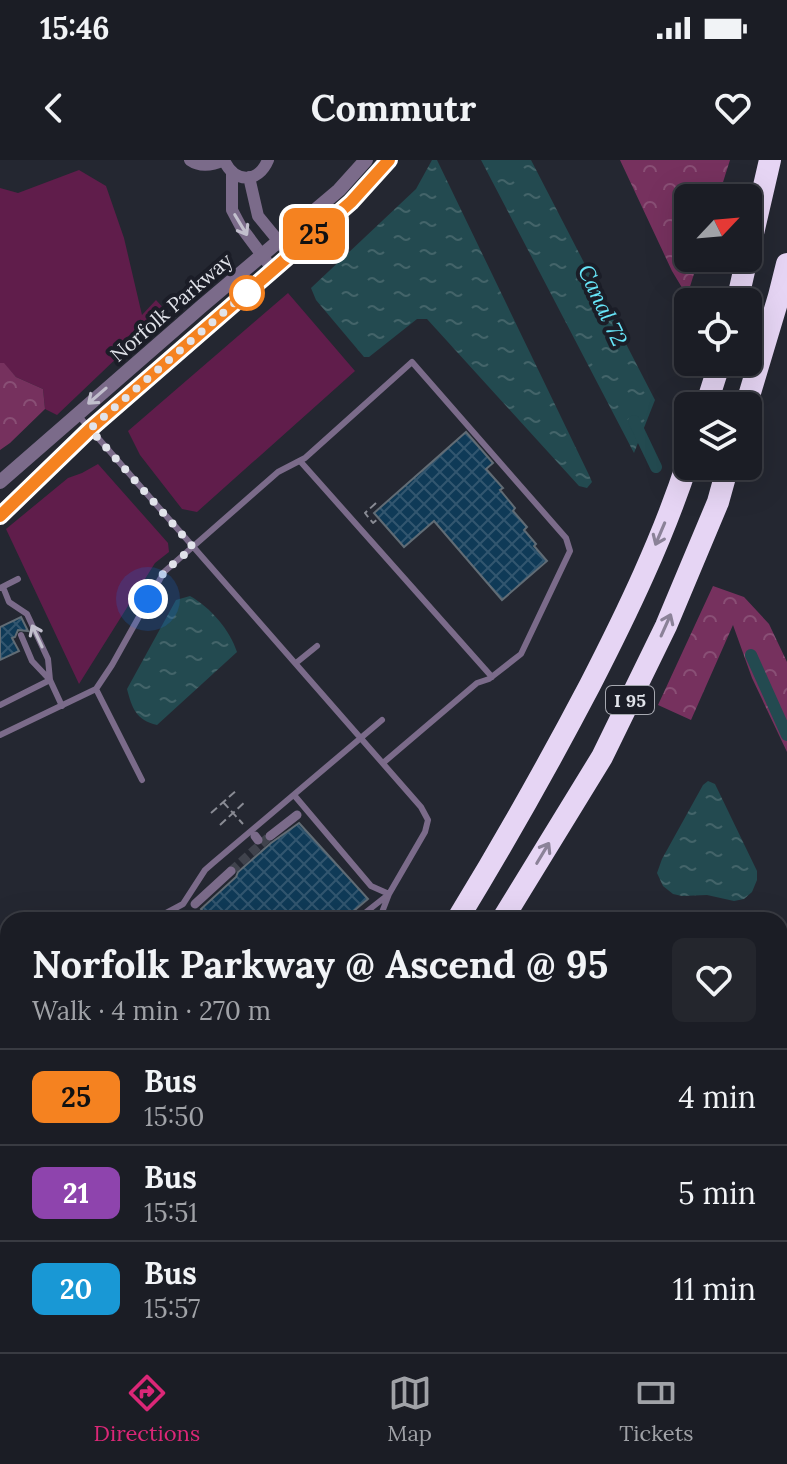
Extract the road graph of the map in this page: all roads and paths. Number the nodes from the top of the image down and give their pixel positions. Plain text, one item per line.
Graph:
1 (190, 160) edge
2 (224, 160) edge
3 (268, 160) edge
4 (366, 160) edge
5 (389, 160) edge
6 (770, 160) edge
7 (232, 173) junction
8 (249, 177) junction
9 (762, 195) edge
10 (279, 240) junction
11 (290, 255) junction
12 (261, 256) junction
13 (787, 264) edge
14 (273, 270) junction
15 (750, 392) edge
16 (77, 414) junction
17 (90, 429) junction
18 (300, 461) junction
19 (682, 480) edge
20 (724, 480) edge
21 (0, 482) edge
22 (376, 503) dead end
23 (0, 516) edge
24 (379, 518) dead end
25 (193, 547) junction
26 (18, 579) dead end
27 (2, 587) edge
28 (21, 635) dead end
29 (317, 646) dead end
30 (296, 663) junction
31 (492, 677) junction
32 (50, 680) junction
33 (96, 689) junction
34 (0, 705) edge
35 (62, 706) junction
36 (382, 720) dead end
37 (0, 735) edge
38 (360, 737) junction
39 (383, 763) junction
40 (142, 780) dead end
41 (237, 790) dead end
42 (294, 795) junction
43 (246, 801) dead end
44 (223, 802) junction
45 (211, 813) dead end
46 (234, 813) junction
47 (297, 815) dead end
48 (220, 825) dead end
49 (255, 836) junction
50 (270, 836) tunnel mouth
51 (231, 871) tunnel mouth
52 (389, 894) junction
53 (195, 905) joint
54 (171, 912) edge
55 (201, 912) edge
56 (366, 912) edge
57 (383, 912) edge
58 (461, 912) edge
59 (507, 912) edge

1 - 2 street
2 - 7 street
3 - 8 street
4 - 10 street, Norfolk Parkway
5 - 11 street, Norfolk Parkway
6 - 9 highway
7 - 8 street
7 -> 12 street
8 - 10 street
10 - 11 street
10 - 12 street, Norfolk Parkway
11 - 14 street, Norfolk Parkway
12 - 14 street
12 -> 16 street, Norfolk Parkway
13 - 15 highway
14 - 17 street, Norfolk Parkway
16 - 17 lane
16 - 21 street, Norfolk Parkway
17 - 23 street, Norfolk Parkway
17 - 25 lane
18 - 25 lane
18 - 31 lane
18 - 31 lane
19 -> 58 highway, I 95
59 -> 20 highway, I 95
22 - 24 path
25 - 30 lane
25 - 33 lane
26 - 27 lane
32 -> 27 lane
28 - 32 lane
29 - 30 lane
30 - 38 lane
31 - 39 lane
32 - 34 lane
32 - 35 lane
33 - 35 lane
33 - 40 lane
35 - 37 lane
36 - 38 lane
38 - 39 lane
38 - 42 lane
39 - 52 lane
41 - 44 path
42 - 49 lane
42 - 52 lane
43 - 46 path
44 - 45 path
44 - 46 path
46 - 48 path
46 - 49 path
47 - 50 street
49 - 54 lane
51 - 53 street
52 - 56 lane
52 - 57 lane
53 - 55 path

